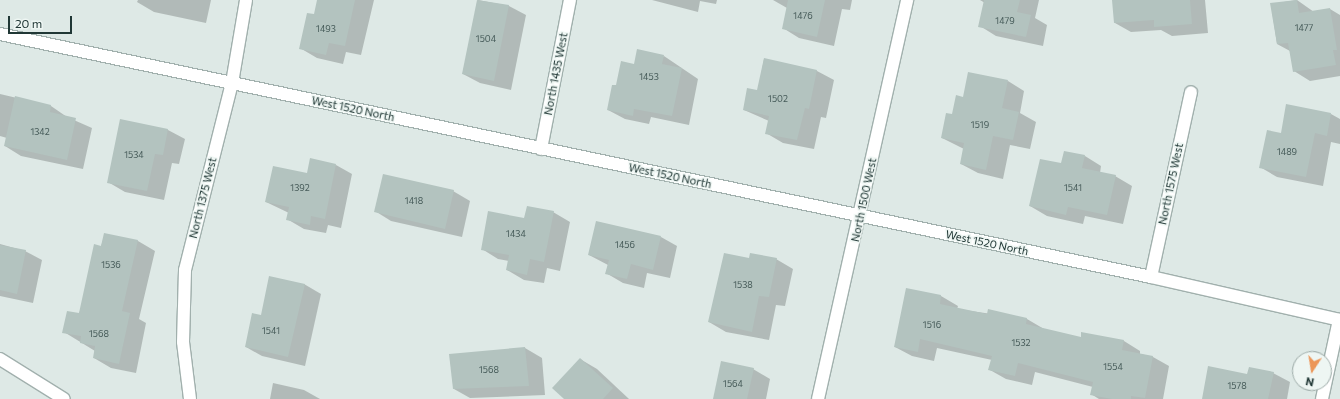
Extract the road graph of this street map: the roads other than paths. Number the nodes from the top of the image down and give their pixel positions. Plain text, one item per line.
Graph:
1 (246, 0) edge
2 (570, 0) edge
3 (907, 0) edge
4 (0, 34) edge
5 (232, 83) junction
6 (1190, 92) dead end
7 (541, 149) junction
8 (861, 216) junction
9 (1151, 277) junction
10 (1340, 320) edge
11 (0, 359) edge
12 (64, 399) edge
13 (190, 399) edge
14 (818, 399) edge
15 (1322, 399) edge

1 - 5 street, North 1375 West
2 - 7 street, North 1435 West
3 - 8 street, North 1500 West
4 - 5 street, West 1520 North
5 - 7 street, West 1520 North
5 - 13 street, North 1375 West
6 - 9 street, North 1575 West
7 - 8 street, West 1520 North
8 - 9 street, West 1520 North
8 - 14 street, North 1500 West
9 - 10 street, West 1520 North
10 - 15 street
11 - 12 street

